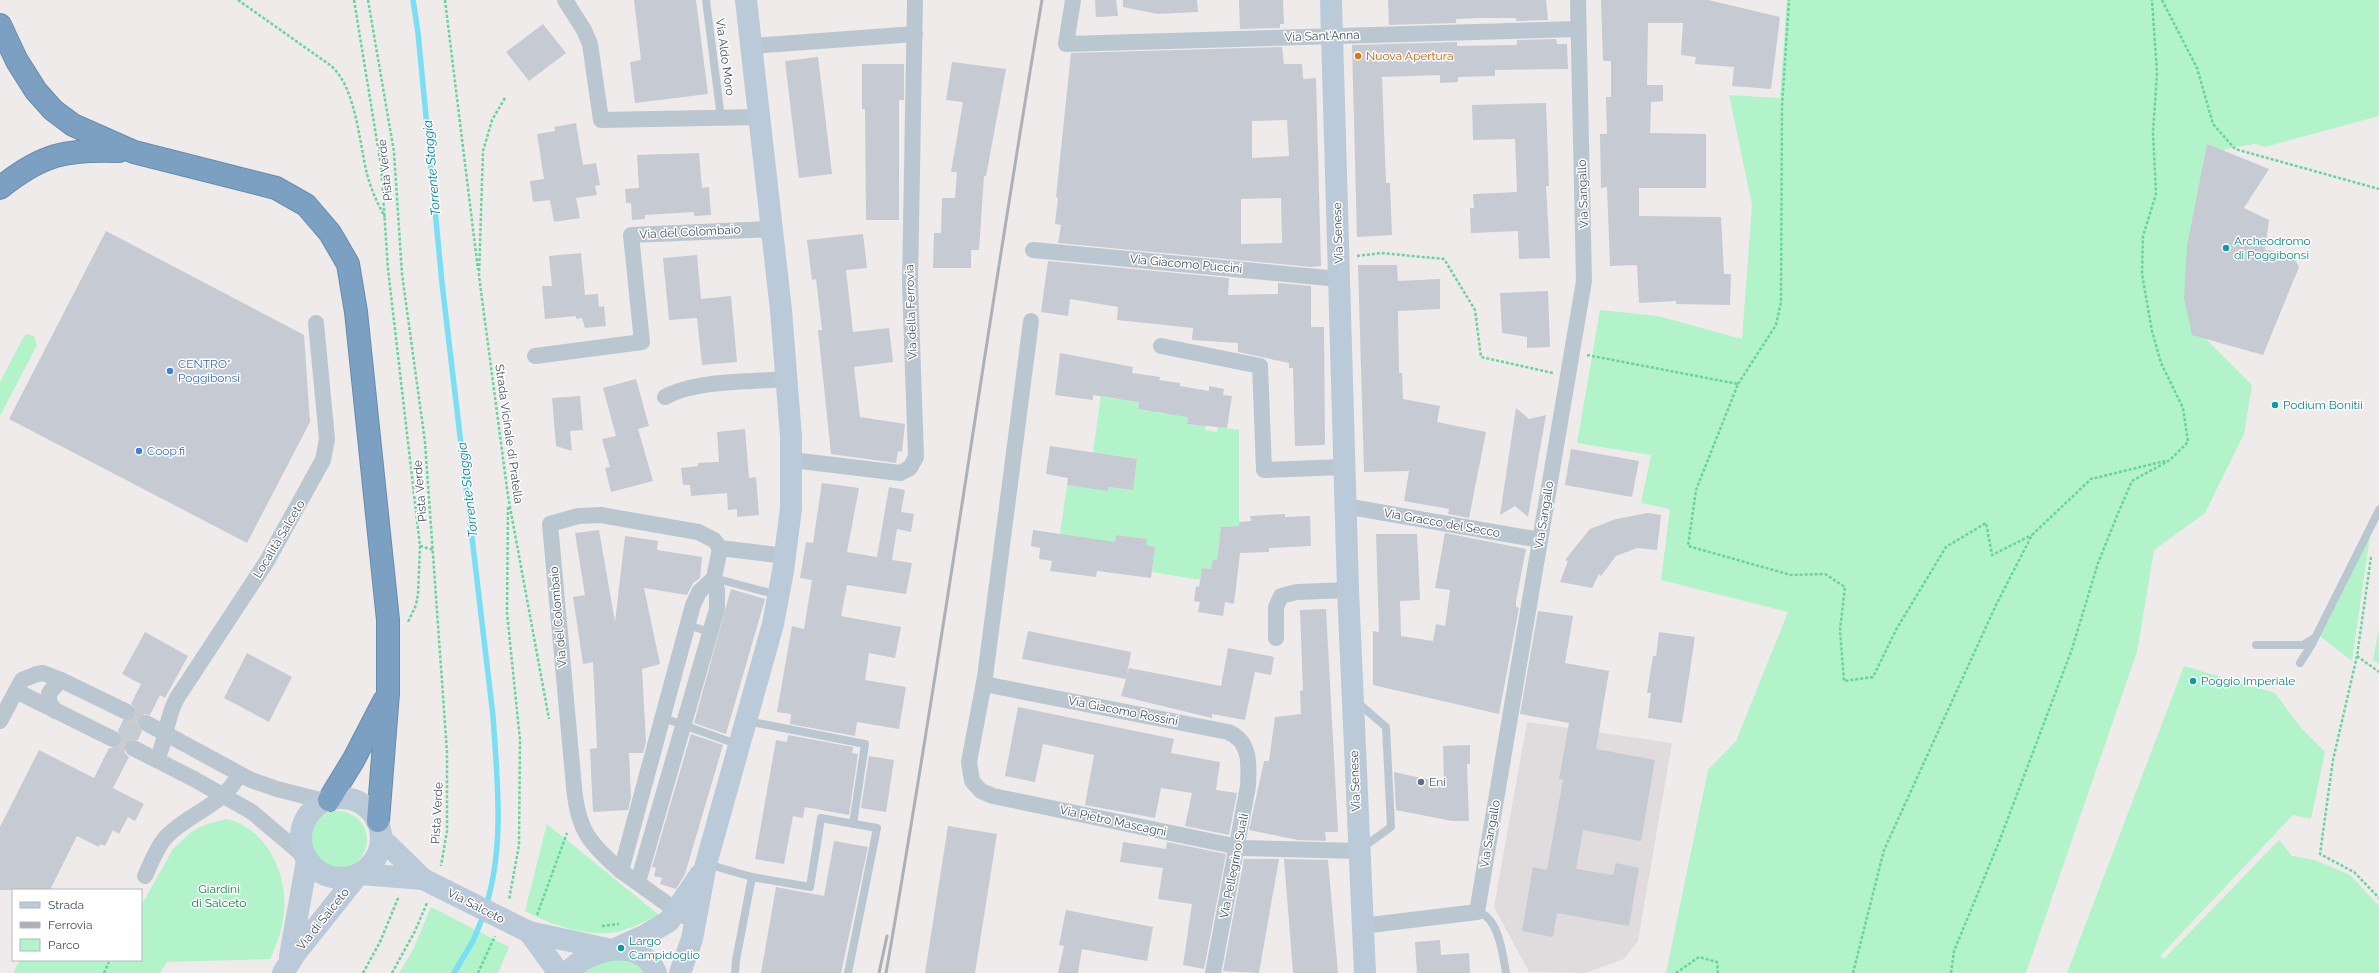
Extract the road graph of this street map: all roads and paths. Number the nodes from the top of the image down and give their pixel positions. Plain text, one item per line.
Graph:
1 (238, 0) edge
2 (354, 0) edge
3 (368, 0) edge
4 (446, 0) edge
5 (565, 0) edge
6 (706, 0) edge
7 (746, 0) edge
8 (915, 0) edge
9 (1073, 0) edge
10 (1332, 0) edge
11 (1578, 0) edge
12 (1789, 0) edge
13 (2152, 0) edge
14 (2162, 0) edge
15 (0, 25) edge
16 (1578, 29) junction
17 (915, 34) junction
18 (1332, 35) junction
19 (752, 46) junction
20 (505, 98) dead end
21 (760, 117) junction
22 (721, 118) junction
23 (134, 152) junction
24 (0, 188) edge
25 (2379, 189) edge
26 (385, 217) junction
27 (773, 229) junction
28 (1033, 250) dead end
29 (1339, 269) junction
30 (479, 276) junction
31 (1031, 321) dead end
32 (316, 323) dead end
33 (1161, 346) dead end
34 (1571, 352) junction
35 (535, 356) dead end
36 (1567, 376) junction
37 (787, 379) junction
38 (1738, 384) junction
39 (665, 397) dead end
40 (792, 460) junction
41 (2170, 460) junction
42 (1344, 467) junction
43 (508, 496) junction
44 (1345, 506) junction
45 (2379, 510) edge
46 (2032, 535) junction
47 (1540, 540) junction
48 (420, 546) junction
49 (720, 548) junction
50 (434, 550) junction
51 (2371, 552) dead end
52 (785, 556) junction
53 (714, 578) junction
54 (1348, 590) junction
55 (779, 596) junction
56 (687, 625) junction
57 (710, 632) junction
58 (1276, 638) dead end
59 (2314, 639) junction
60 (389, 640) junction
61 (2256, 645) dead end
62 (2357, 656) junction
63 (2300, 663) dead end
64 (2379, 672) edge
65 (61, 680) junction
66 (984, 684) junction
67 (16, 691) junction
68 (388, 693) junction
69 (1352, 698) junction
70 (55, 710) junction
71 (127, 712) tunnel mouth
72 (661, 718) junction
73 (0, 721) edge
74 (747, 722) junction
75 (146, 723) tunnel mouth
76 (551, 724) dead end
77 (683, 725) junction
78 (166, 735) junction
79 (113, 739) tunnel mouth
80 (740, 746) junction
81 (133, 748) tunnel mouth
82 (1248, 758) joint
83 (157, 759) junction
84 (239, 774) junction
85 (224, 796) junction
86 (326, 800) junction
87 (576, 807) junction
88 (852, 824) junction
89 (380, 830) junction
90 (1238, 847) junction
91 (1358, 851) junction
92 (305, 858) junction
93 (706, 864) junction
94 (621, 871) junction
95 (359, 875) junction
96 (145, 876) dead end
97 (752, 878) junction
98 (638, 882) junction
99 (430, 883) junction
100 (402, 890) dead end
101 (2379, 898) edge
102 (507, 904) dead end
103 (678, 911) junction
104 (1477, 912) junction
105 (536, 922) junction
106 (622, 924) dead end
107 (696, 924) junction
108 (596, 926) dead end
109 (1362, 926) junction
110 (497, 931) dead end
111 (611, 949) junction
112 (109, 962) dead end
113 (286, 968) edge
114 (104, 973) edge
115 (363, 973) edge
116 (392, 973) edge
117 (478, 973) edge
118 (559, 973) edge
119 (567, 973) edge
120 (656, 973) edge
121 (680, 973) edge
122 (735, 973) edge
123 (848, 973) edge
124 (1213, 973) edge
125 (1365, 973) edge
126 (1506, 973) edge
127 (1676, 973) edge
128 (1718, 973) edge
129 (1853, 973) edge
130 (1951, 973) edge

1 - 26 path
2 - 26 path
3 - 50 path, Pista Verde
4 - 30 path
5 - 22 street
6 - 22 lane, Via Aldo Moro
7 - 19 main road
8 - 17 street, Via della Ferrovia
9 - 18 street, Via Sant'Anna
10 - 18 main road, Via Senese
11 - 16 street, Via Sangallo
12 - 38 path
13 - 41 path
14 - 25 path
15 - 23 highway
16 - 18 street, Via Sant'Anna
16 - 34 street, Via Sangallo
17 - 19 street
17 - 40 street, Via della Ferrovia
18 - 29 main road, Via Senese
19 - 21 main road
20 - 30 path, Strada Vicinale di Pratella
21 - 22 street
21 - 27 main road
23 - 24 highway
23 - 60 highway
26 - 48 path
27 - 35 street, Via del Colombaio
27 - 37 main road
28 - 29 street, Via Giacomo Puccini
29 - 36 path
29 - 42 main road, Via Senese
30 - 43 path, Strada Vicinale di Pratella
31 - 66 street, Via Pietro Mascagni
32 - 78 street, Località Salceto
33 - 42 street
34 - 36 street, Via Sangallo
34 - 38 path
36 - 47 street, Via Sangallo
37 - 39 street
37 - 40 main road
38 - 46 path
40 - 52 main road
41 - 46 path
41 - 130 path
42 - 44 main road, Via Senese
43 - 76 path, Strada Vicinale di Pratella
43 - 102 path
44 - 47 street, Via Gracco del Secco
44 - 54 main road, Via Senese
45 - 59 lane
46 - 129 path
47 - 104 street, Via Sangallo
48 - 50 path
48 - 60 path
49 - 52 street
49 - 53 street
49 - 87 street, Via del Colombaio
50 - 99 path, Pista Verde
51 - 62 path
52 - 55 main road
53 - 55 lane
53 - 56 street
53 - 57 street
54 - 58 street
54 - 69 main road, Via Senese
55 - 74 main road
56 - 57 lane
56 - 72 street
57 - 77 street
59 - 61 lane
59 - 63 lane
60 - 68 highway
62 - 64 path
62 - 101 path
65 - 67 street
65 - 70 street
65 - 71 street
66 - 82 street, Via Giacomo Rossini
66 - 90 street, Via Pietro Mascagni
67 - 70 street
67 - 73 street
68 - 86 highway
68 - 89 highway
69 - 91 main road, Via Senese
69 - 91 lane
70 - 79 street
72 - 77 lane
72 - 94 street
74 - 80 main road
74 - 88 lane
75 - 78 street
77 - 80 lane
77 - 98 street
78 - 83 street, Località Salceto
78 - 84 street
80 - 93 main road
81 - 83 street
82 - 90 street, Via Pellegrino Suali
83 - 85 street
84 - 85 street
84 - 86 street
85 - 92 street
85 - 96 street
86 - 89 main road
86 - 92 main road
87 - 94 street, Via del Colombaio
87 - 105 path
88 - 97 lane
88 - 123 lane
89 - 95 main road
89 - 99 main road, Via Salceto
90 - 91 street, Via Pietro Mascagni
90 - 124 street, Via Pellegrino Suali
91 - 109 main road, Via Senese
92 - 95 main road
92 - 113 main road, Via di Salceto
93 - 97 lane
93 - 103 main road
93 - 107 main road
94 - 98 street, Via del Colombaio
95 - 99 main road, Via Salceto
95 - 113 main road, Via di Salceto
97 - 122 lane
98 - 103 street, Via del Colombaio
99 - 105 main road, Via Salceto, bridge
99 - 116 path, Pista Verde
100 - 115 path
103 - 107 street, Via del Colombaio
103 - 111 main road
104 - 109 street
104 - 126 lane
105 - 111 main road, Via Salceto
105 - 118 main road, Via Salceto
106 - 108 path
107 - 121 main road
109 - 125 main road, Via Senese
110 - 117 path
111 - 119 main road
111 - 120 main road
112 - 114 path
127 - 128 path

